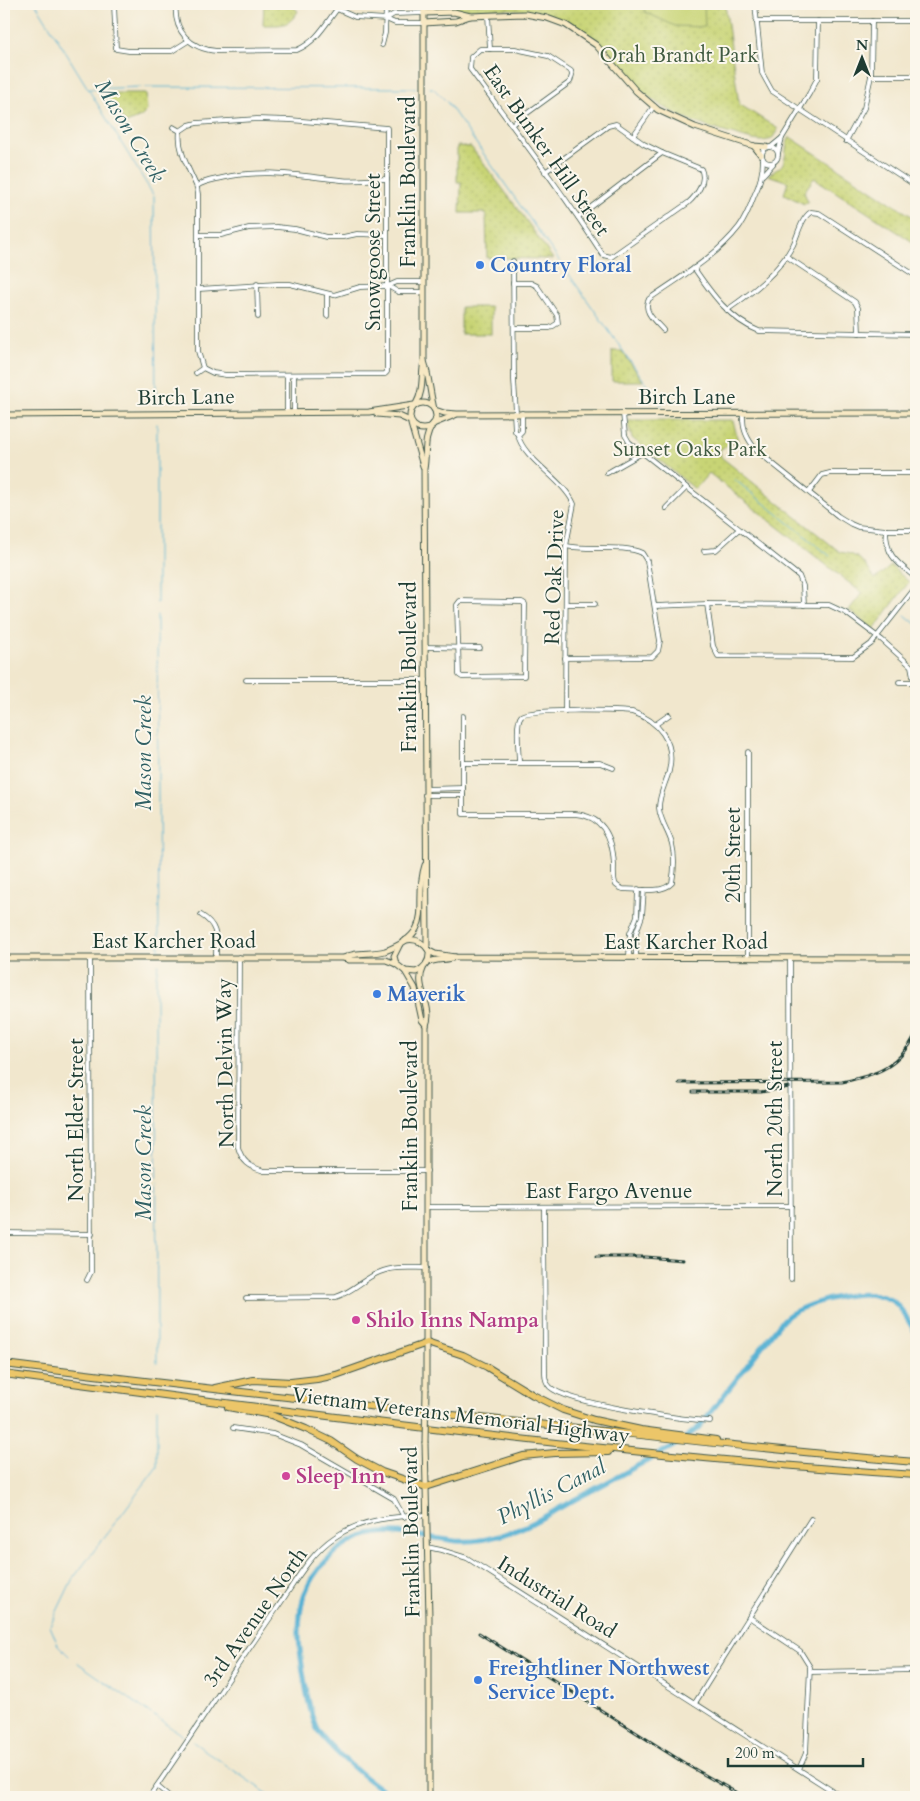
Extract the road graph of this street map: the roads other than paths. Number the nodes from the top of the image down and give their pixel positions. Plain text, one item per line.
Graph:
1 (114, 4) edge
2 (176, 4) edge
3 (331, 4) edge
4 (386, 4) edge
5 (424, 4) edge
6 (755, 4) edge
7 (336, 9) junction
8 (424, 13) junction
9 (488, 15) junction
10 (470, 16) junction
11 (386, 18) junction
12 (756, 21) junction
13 (818, 21) junction
14 (872, 21) junction
15 (916, 21) edge
16 (424, 23) junction
17 (188, 41) junction
18 (382, 45) dead end
19 (490, 49) junction
20 (871, 76) junction
21 (916, 76) edge
22 (654, 106) junction
23 (799, 110) junction
24 (511, 125) junction
25 (173, 127) dead end
26 (180, 131) junction
27 (633, 136) junction
28 (782, 138) junction
29 (846, 141) junction
30 (754, 146) junction
31 (769, 147) junction
32 (662, 153) junction
33 (778, 153) junction
34 (762, 157) junction
35 (774, 162) junction
36 (546, 172) junction
37 (762, 175) junction
38 (387, 179) junction
39 (196, 186) junction
40 (916, 186) edge
41 (578, 217) junction
42 (386, 234) junction
43 (199, 235) junction
44 (786, 256) junction
45 (513, 261) dead end
46 (694, 268) junction
47 (916, 276) edge
48 (424, 282) junction
49 (513, 283) junction
50 (257, 284) junction
51 (388, 286) junction
52 (199, 289) junction
53 (424, 292) junction
54 (327, 294) junction
55 (727, 310) junction
56 (327, 316) dead end
57 (258, 317) dead end
58 (514, 328) junction
59 (662, 330) dead end
60 (859, 333) junction
61 (916, 334) edge
62 (424, 360) junction
63 (203, 368) junction
64 (196, 373) dead end
65 (294, 375) junction
66 (286, 376) junction
67 (415, 405) junction
68 (434, 409) junction
69 (287, 412) junction
70 (294, 412) junction
71 (369, 412) junction
72 (517, 413) junction
73 (623, 413) junction
74 (743, 413) junction
75 (916, 413) edge
76 (457, 414) junction
77 (4, 415) edge
78 (411, 422) junction
79 (432, 425) junction
80 (518, 436) junction
81 (642, 453) junction
82 (424, 469) junction
83 (607, 473) dead end
84 (916, 473) edge
85 (686, 488) junction
86 (809, 492) junction
87 (666, 508) dead end
88 (738, 530) junction
89 (886, 530) junction
90 (916, 530) edge
91 (566, 546) junction
92 (704, 551) dead end
93 (916, 578) edge
94 (916, 587) edge
95 (566, 604) junction
96 (595, 604) dead end
97 (707, 604) junction
98 (804, 605) junction
99 (655, 606) junction
100 (877, 636) junction
101 (425, 647) junction
102 (457, 648) junction
103 (480, 648) dead end
104 (565, 658) junction
105 (246, 680) dead end
106 (426, 680) junction
107 (899, 682) dead end
108 (915, 682) edge
109 (565, 711) junction
110 (669, 715) dead end
111 (463, 716) dead end
112 (656, 724) junction
113 (748, 752) dead end
114 (463, 762) junction
115 (519, 762) junction
116 (613, 768) dead end
117 (463, 788) junction
118 (425, 792) junction
119 (463, 795) junction
120 (426, 865) junction
121 (638, 890) junction
122 (644, 890) junction
123 (201, 915) dead end
124 (406, 940) junction
125 (401, 944) junction
126 (428, 949) junction
127 (216, 957) junction
128 (238, 957) junction
129 (455, 957) junction
130 (632, 957) junction
131 (4, 958) edge
132 (90, 958) junction
133 (344, 958) junction
134 (748, 958) junction
135 (790, 958) junction
136 (916, 958) edge
137 (427, 963) junction
138 (396, 964) junction
139 (423, 968) junction
140 (405, 971) junction
141 (426, 1025) junction
142 (427, 1171) junction
143 (791, 1206) junction
144 (427, 1207) junction
145 (544, 1207) junction
146 (4, 1233) edge
147 (92, 1234) junction
148 (427, 1268) junction
149 (791, 1279) dead end
150 (87, 1280) dead end
151 (246, 1298) dead end
152 (427, 1343) junction
153 (4, 1364) edge
154 (4, 1374) edge
155 (209, 1390) junction
156 (143, 1392) junction
157 (710, 1421) dead end
158 (233, 1428) dead end
159 (767, 1449) junction
160 (650, 1454) junction
161 (916, 1462) edge
162 (916, 1475) edge
163 (426, 1487) junction
164 (427, 1516) junction
165 (404, 1517) junction
166 (811, 1520) dead end
167 (427, 1548) junction
168 (750, 1617) junction
169 (916, 1670) edge
170 (810, 1672) junction
171 (695, 1703) junction
172 (799, 1769) junction
173 (158, 1785) junction
174 (149, 1797) edge
175 (153, 1797) edge
176 (170, 1797) edge
177 (429, 1797) edge
178 (842, 1797) edge

1 - 17 street
2 - 17 street
3 - 7 street
4 - 11 street
5 - 8 main road, Franklin Boulevard
6 - 12 street
7 - 11 street
7 - 17 street
8 - 10 main road
8 - 11 street
8 - 16 main road, Franklin Boulevard
9 - 10 main road
9 - 19 street
9 - 22 main road
10 - 16 main road
11 - 16 street
11 - 18 street
12 - 13 street
12 - 23 street
13 - 14 street
13 - 23 street
14 - 15 street
14 - 20 street
16 - 48 main road, Franklin Boulevard
19 - 24 street, East Bunker Hill Street
19 - 24 street
20 - 21 street
20 - 29 street
22 - 27 street
22 - 30 main road
23 - 28 street
23 - 29 street
24 - 36 street, East Bunker Hill Street
25 - 26 street
26 - 38 street, Snowgoose Street
26 - 39 street
27 - 32 street
27 - 36 street
28 - 31 street
28 - 33 street
29 - 40 street
30 - 31 main road
30 - 34 main road
31 - 33 street
31 - 34 street
32 - 41 street
32 - 41 street, East Bunker Hill Street
33 - 35 street
34 - 35 street
34 - 37 street
35 - 37 street
36 - 41 street, East Bunker Hill Street
37 - 46 street
38 - 39 street
38 - 42 street, Snowgoose Street
39 - 43 street
42 - 43 street
42 - 51 street, Snowgoose Street
43 - 52 street
44 - 47 street
44 - 55 street
44 - 60 street
45 - 49 street
46 - 55 street
46 - 59 street
48 - 51 street
48 - 53 main road, Franklin Boulevard
49 - 58 street
49 - 58 street
50 - 52 street
50 - 54 street
50 - 57 street
51 - 53 street
51 - 54 street
51 - 65 street, Snowgoose Street
52 - 63 street
53 - 62 main road, Franklin Boulevard
54 - 56 street
55 - 60 street
58 - 72 street
60 - 61 street
62 - 67 main road, Franklin Boulevard
62 - 68 main road, Franklin Boulevard
63 - 64 street
63 - 66 street
65 - 66 street
65 - 70 street
66 - 69 street
67 - 68 main road
67 - 71 main road, Birch Lane
67 - 78 main road
68 - 76 main road, Birch Lane
68 - 79 main road
69 - 70 main road, Birch Lane
69 - 77 main road, Birch Lane
70 - 71 main road, Birch Lane
71 - 78 main road, Birch Lane
72 - 73 main road, Birch Lane
72 - 76 main road, Birch Lane
72 - 80 street, Red Oak Drive
72 - 80 street
73 - 74 main road, Birch Lane
73 - 81 street
74 - 75 main road, Birch Lane
74 - 86 street
76 - 79 main road, Birch Lane
78 - 79 main road
78 - 82 main road, Franklin Boulevard
79 - 82 main road, Franklin Boulevard
80 - 91 street, Red Oak Drive
81 - 83 street
81 - 85 street
82 - 101 main road, Franklin Boulevard
84 - 86 street
85 - 87 street
85 - 88 street
86 - 89 street
88 - 92 street
88 - 98 street
89 - 90 street
89 - 93 street
91 - 95 street, Red Oak Drive
91 - 99 street
94 - 100 street
95 - 96 street
95 - 104 street, Red Oak Drive
97 - 98 street
97 - 99 street
97 - 100 street
98 - 100 street
99 - 104 street
100 - 108 street
101 - 102 street
101 - 106 main road, Franklin Boulevard
102 - 102 street
102 - 103 street
104 - 109 street, Red Oak Drive
105 - 106 street
106 - 118 main road, Franklin Boulevard
107 - 108 street
109 - 112 street
109 - 115 street
110 - 112 street
111 - 114 street
112 - 122 street
113 - 134 street, 20th Street
114 - 115 street
114 - 117 street
115 - 116 street
117 - 118 street
117 - 119 street
118 - 119 street
118 - 120 main road, Franklin Boulevard
119 - 121 street
120 - 124 main road, Franklin Boulevard
120 - 126 main road, Franklin Boulevard
121 - 122 street
121 - 130 street
122 - 130 street
123 - 127 street
124 - 125 main road
124 - 126 main road
125 - 133 main road
125 - 138 main road
126 - 129 main road
126 - 137 main road
127 - 128 main road, East Karcher Road
127 - 132 main road, East Karcher Road
128 - 133 main road, East Karcher Road
128 - 142 street, North Delvin Way
129 - 130 main road, East Karcher Road
129 - 137 main road
130 - 134 main road, East Karcher Road
131 - 132 main road, East Karcher Road
132 - 147 street, North Elder Street
133 - 138 main road
134 - 135 main road, East Karcher Road
135 - 136 main road, East Karcher Road
135 - 143 street, North 20th Street
137 - 139 main road
138 - 140 main road
139 - 140 main road
139 - 141 main road, Franklin Boulevard
140 - 141 main road, Franklin Boulevard
141 - 142 main road, Franklin Boulevard
142 - 144 main road, Franklin Boulevard
143 - 145 street, East Fargo Avenue
143 - 149 street, North 20th Street
144 - 145 street, East Fargo Avenue
144 - 148 main road, Franklin Boulevard
145 - 157 street
146 - 147 street
147 - 150 street, North Elder Street
148 - 151 street
148 - 152 main road, Franklin Boulevard
152 - 155 highway
152 - 159 highway
152 - 163 main road, Franklin Boulevard, bridge
153 - 155 highway, Vietnam Veterans Memorial Highway
154 - 156 highway, Vietnam Veterans Memorial Highway
155 - 159 highway, Vietnam Veterans Memorial Highway
156 - 160 highway, Vietnam Veterans Memorial Highway
156 - 163 highway
158 - 165 street
159 - 161 highway
160 - 162 highway, Vietnam Veterans Memorial Highway
160 - 163 highway
163 - 164 main road, Franklin Boulevard
164 - 165 street, 3rd Avenue North
164 - 167 main road, Franklin Boulevard
165 - 173 street, 3rd Avenue North
166 - 168 street
167 - 171 street, Industrial Road
167 - 177 main road, Franklin Boulevard
168 - 170 street
168 - 171 street
169 - 170 street
170 - 172 street
171 - 172 street, Industrial Road
172 - 178 street, Industrial Road
173 - 174 street, 3rd Avenue North
173 - 175 street
173 - 176 street

